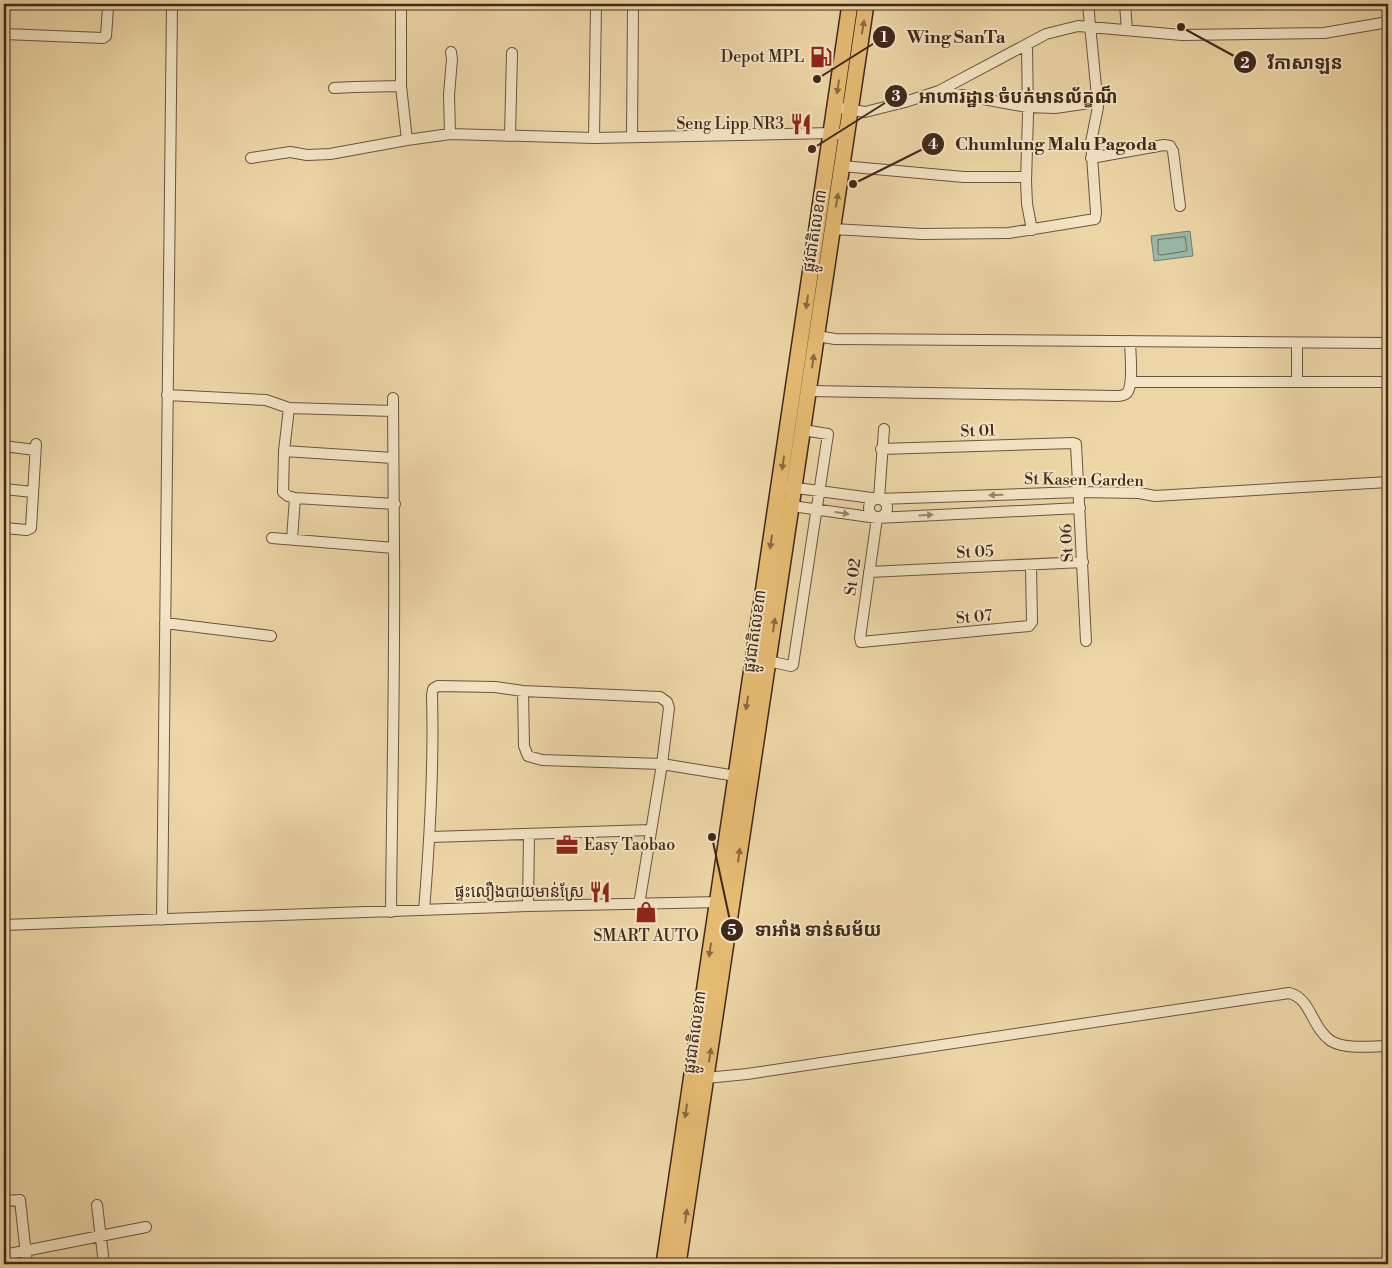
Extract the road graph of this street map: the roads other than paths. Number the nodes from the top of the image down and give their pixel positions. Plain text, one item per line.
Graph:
1 (105, 4) edge
2 (172, 4) edge
3 (401, 4) edge
4 (596, 4) edge
5 (633, 4) edge
6 (850, 4) edge
7 (866, 4) edge
8 (1088, 4) edge
9 (1125, 4) edge
10 (1388, 22) edge
11 (1090, 27) junction
12 (1127, 30) junction
13 (4, 34) edge
14 (1027, 45) junction
15 (451, 52) dead end
16 (512, 53) dead end
17 (401, 86) junction
18 (334, 88) dead end
19 (939, 90) junction
20 (1097, 102) junction
21 (1027, 107) junction
22 (843, 109) junction
23 (450, 134) junction
24 (839, 134) junction
25 (510, 136) junction
26 (632, 137) junction
27 (594, 138) junction
28 (407, 140) junction
29 (251, 158) dead end
30 (1091, 158) junction
31 (842, 166) junction
32 (1026, 177) junction
33 (1180, 206) dead end
34 (832, 229) junction
35 (1032, 230) junction
36 (817, 336) junction
37 (1130, 341) junction
38 (1297, 343) junction
39 (1388, 343) edge
40 (1130, 382) junction
41 (1297, 382) junction
42 (1388, 382) edge
43 (808, 391) junction
44 (167, 395) junction
45 (393, 398) dead end
46 (289, 408) junction
47 (393, 411) junction
48 (884, 429) dead end
49 (803, 430) junction
50 (1076, 444) joint
51 (4, 446) edge
52 (881, 449) junction
53 (284, 451) junction
54 (392, 458) junction
55 (1388, 482) edge
56 (787, 486) junction
57 (4, 489) edge
58 (820, 491) junction
59 (33, 492) junction
60 (1079, 492) junction
61 (295, 498) junction
62 (879, 499) junction
63 (395, 504) junction
64 (784, 505) junction
65 (1080, 508) junction
66 (818, 510) junction
67 (877, 518) junction
68 (4, 528) edge
69 (272, 538) dead end
70 (292, 540) junction
71 (394, 548) junction
72 (1082, 562) junction
73 (1031, 565) junction
74 (869, 572) junction
75 (165, 623) junction
76 (271, 636) dead end
77 (860, 640) joint
78 (1086, 641) dead end
79 (768, 661) junction
80 (523, 691) junction
81 (662, 764) junction
82 (736, 776) junction
83 (651, 830) junction
84 (529, 834) junction
85 (431, 837) junction
86 (725, 903) junction
87 (639, 905) junction
88 (528, 906) junction
89 (424, 910) junction
90 (391, 912) junction
91 (162, 920) junction
92 (4, 925) edge
93 (1388, 1046) edge
94 (706, 1078) junction
95 (4, 1201) edge
96 (97, 1205) dead end
97 (146, 1227) dead end
98 (99, 1236) junction
99 (26, 1250) junction
100 (4, 1255) edge
101 (27, 1264) edge
102 (104, 1264) edge
103 (664, 1264) edge
104 (678, 1264) edge

1 - 13 street
2 - 44 street
3 - 17 street
4 - 27 street
5 - 26 street
6 -> 22 highway, ផ្លូវជាតិលេខ៣
22 -> 7 highway, ផ្លូវជាតិលេខ៣
8 - 11 street
9 - 12 street
10 - 12 street
11 - 12 street
11 - 14 street
11 - 20 street
14 - 19 street
14 - 21 street
15 - 23 street
16 - 25 street
17 - 18 street
17 - 28 street
19 - 21 street
19 - 22 street
20 - 21 street
20 - 30 street
21 - 32 street
22 - 24 highway, ផ្លូវជាតិលេខ៣
23 - 25 street
23 - 28 street
24 - 26 street
24 - 31 highway, ផ្លូវជាតិលេខ៣
24 -> 56 highway, ផ្លូវជាតិលេខ៣
25 - 27 street
26 - 27 street
28 - 29 street
30 - 33 street
30 - 35 street
31 - 32 street
34 -> 31 highway, ផ្លូវជាតិលេខ៣
32 - 35 street
34 - 35 street
34 - 36 highway, ផ្លូវជាតិលេខ៣
36 - 37 street
43 -> 36 highway, ផ្លូវជាតិលេខ៣
37 - 38 street
37 - 40 street
38 - 39 street
38 - 41 street
40 - 41 street
40 - 43 street
41 - 42 street
43 - 49 highway, ផ្លូវជាតិលេខ៣
44 - 46 street
44 - 75 street
45 - 47 street
46 - 47 street
46 - 53 street
47 - 54 street
48 - 52 street
49 - 56 highway, ផ្លូវជាតិលេខ៣
49 - 58 street
50 - 52 street, St 01
50 - 60 street, St 06
51 - 59 street
52 - 62 street
53 - 54 street
53 - 61 street
54 - 63 street
55 - 60 street, St Kasen Garden
56 - 58 street, St Kasen Garden
56 - 64 highway, ផ្លូវជាតិលេខ៣
57 - 59 street
58 - 62 street, St Kasen Garden
58 - 66 street
59 - 68 street
60 -> 62 street, St Kasen Garden
60 - 65 street, St 06
61 - 63 street
61 - 70 street
62 - 67 street, St 02
63 - 71 street
64 - 66 street, St Kasen Garden
79 -> 64 highway, ផ្លូវជាតិលេខ៣
64 -> 82 highway, ផ្លូវជាតិលេខ៣
67 -> 65 street, St Kasen Garden
65 - 72 street, St 06
66 -> 67 street, St Kasen Garden
66 - 79 street
67 - 74 street, St 02
69 - 70 street
70 - 71 street
71 - 90 street
72 - 73 street, St 05
72 - 78 street, St 06
73 - 74 street, St 05
73 - 77 street, St 07
74 - 77 street, St 02
75 - 76 street
75 - 91 street
86 -> 79 highway, ផ្លូវជាតិលេខ៣
80 - 81 street
80 - 81 street
80 - 85 street
81 - 82 street
81 - 83 street
82 - 86 highway, ផ្លូវជាតិលេខ៣
83 - 84 street
83 - 87 street
84 - 85 street
84 - 88 street
85 - 89 street
86 - 87 street
94 -> 86 highway, ផ្លូវជាតិលេខ៣
86 -> 103 highway, ផ្លូវជាតិលេខ៣
87 - 88 street
88 - 89 street
89 - 90 street
90 - 91 street
91 - 92 street
93 - 94 street
104 -> 94 highway, ផ្លូវជាតិលេខ៣
95 - 99 street
96 - 98 street
97 - 98 street
98 - 99 street
98 - 102 street
99 - 100 street
99 - 101 street

